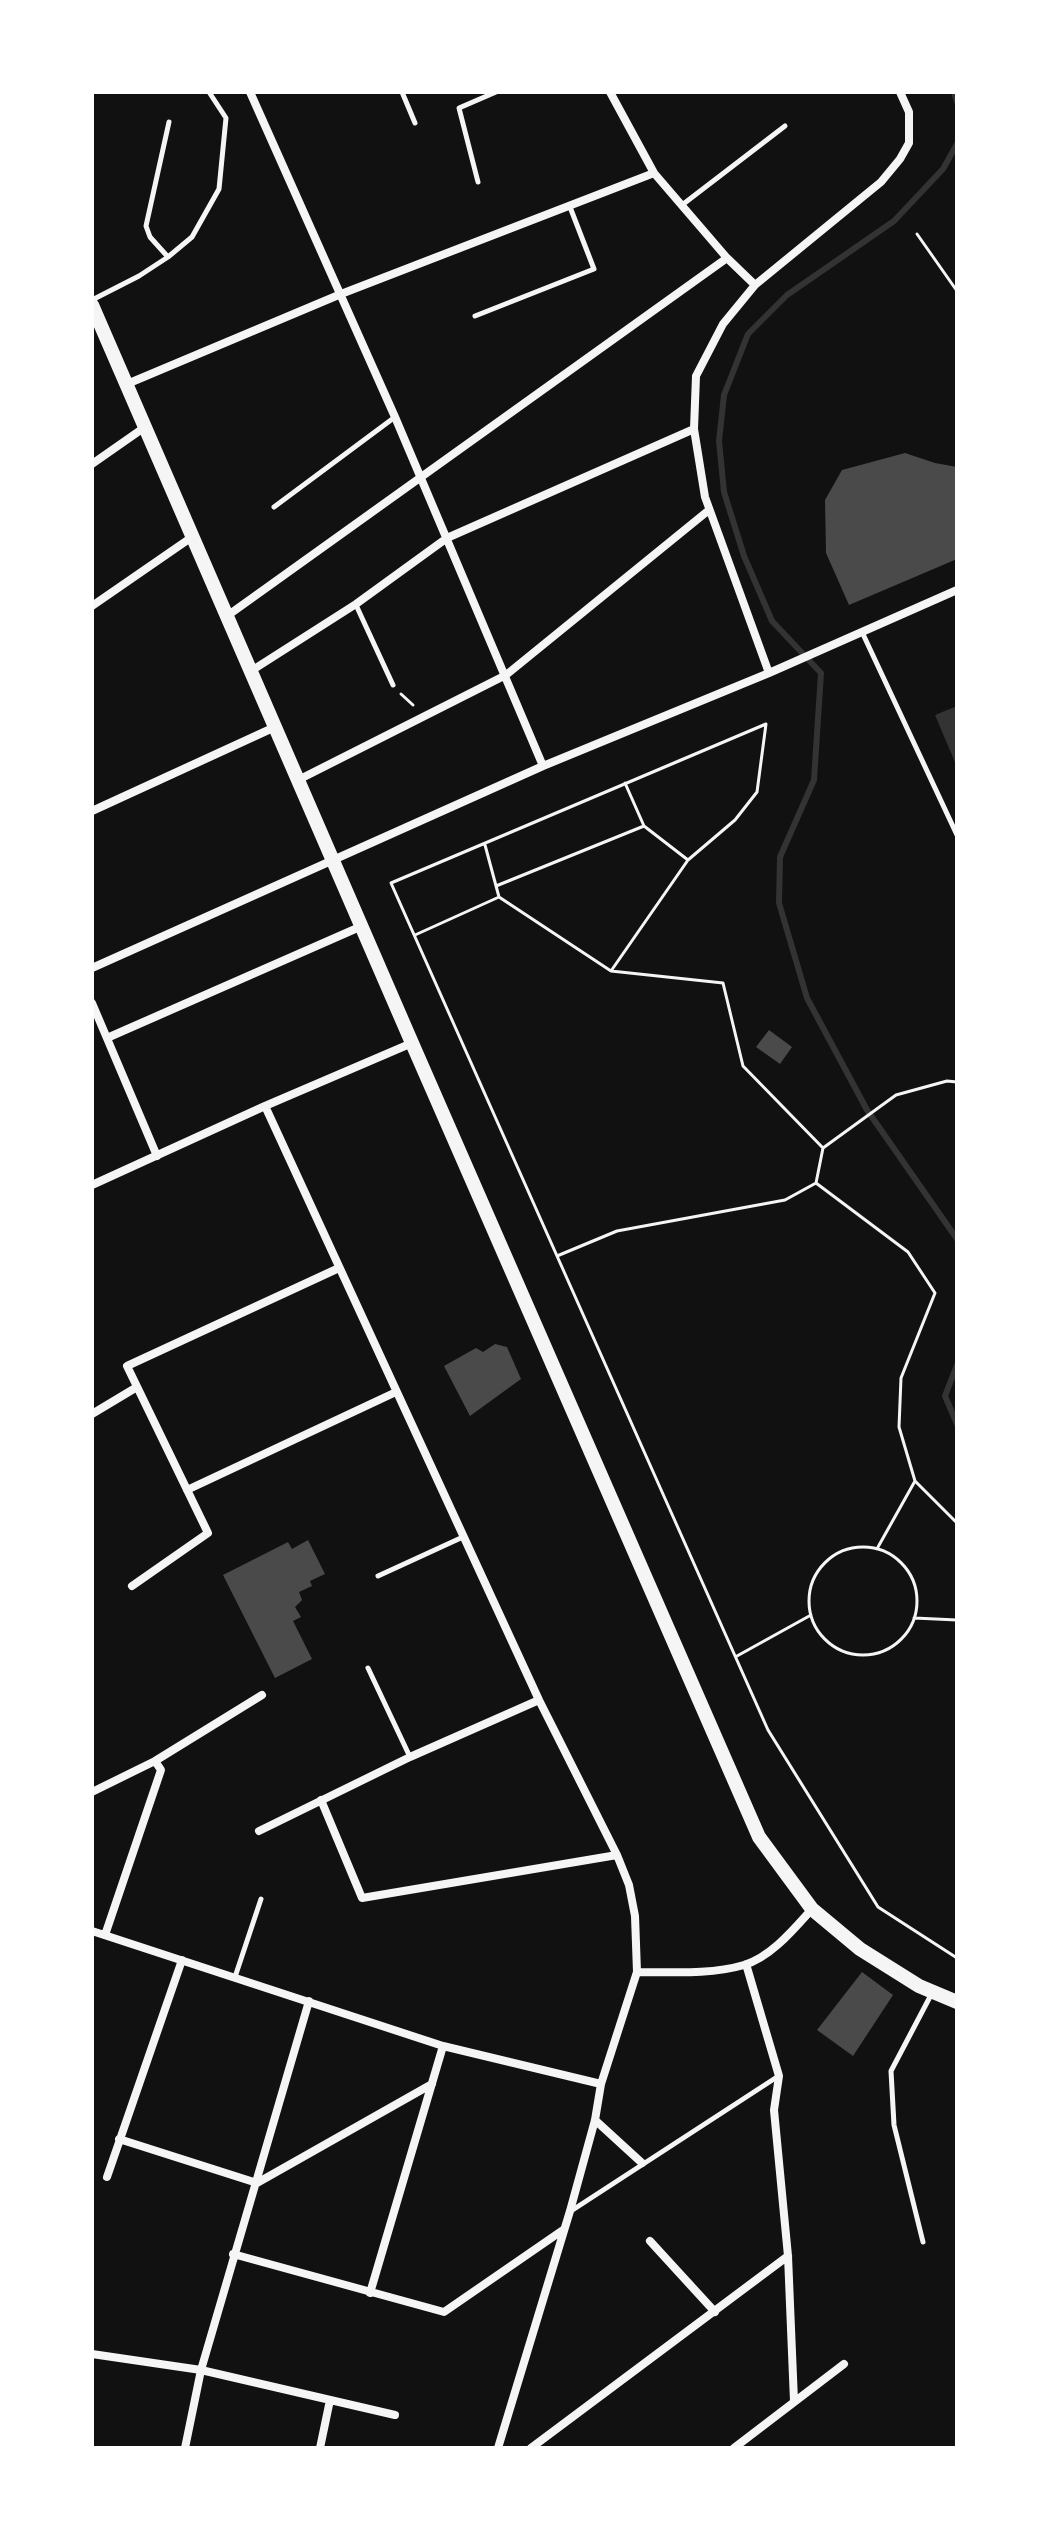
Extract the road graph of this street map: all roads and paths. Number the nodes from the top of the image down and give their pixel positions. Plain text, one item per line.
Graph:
1 (209, 92) edge
2 (250, 92) edge
3 (402, 92) edge
4 (496, 92) edge
5 (610, 92) edge
6 (900, 92) edge
7 (169, 122) dead end
8 (415, 123) dead end
9 (785, 126) dead end
10 (654, 173) junction
11 (478, 182) dead end
12 (681, 206) junction
13 (570, 207) junction
14 (917, 234) dead end
15 (168, 257) junction
16 (727, 258) junction
17 (755, 285) junction
18 (957, 291) edge
19 (341, 294) junction
20 (92, 302) edge
21 (475, 316) dead end
22 (127, 384) junction
23 (395, 417) junction
24 (145, 427) junction
25 (694, 429) junction
26 (92, 464) edge
27 (421, 476) junction
28 (274, 507) dead end
29 (709, 510) junction
30 (192, 537) junction
31 (447, 538) junction
32 (957, 590) edge
33 (356, 604) junction
34 (92, 606) edge
35 (227, 616) junction
36 (862, 632) junction
37 (251, 671) junction
38 (769, 673) junction
39 (506, 675) junction
40 (393, 685) joint
41 (423, 716) junction
42 (275, 727) junction
43 (543, 766) junction
44 (298, 780) junction
45 (625, 783) junction
46 (92, 811) edge
47 (644, 826) junction
48 (957, 835) edge
49 (484, 843) junction
50 (688, 860) junction
51 (333, 861) junction
52 (496, 886) junction
53 (499, 897) junction
54 (362, 926) junction
55 (414, 935) junction
56 (92, 968) edge
57 (611, 971) junction
58 (92, 1003) edge
59 (107, 1038) junction
60 (412, 1043) junction
61 (957, 1082) edge
62 (265, 1106) junction
63 (823, 1148) junction
64 (157, 1156) junction
65 (816, 1183) junction
66 (92, 1185) edge
67 (557, 1256) junction
68 (339, 1268) junction
69 (137, 1387) junction
70 (396, 1392) junction
71 (92, 1414) edge
72 (915, 1481) junction
73 (187, 1490) junction
74 (957, 1523) edge
75 (463, 1537) junction
76 (877, 1548) junction
77 (378, 1576) dead end
78 (132, 1586) dead end
79 (811, 1615) junction
80 (914, 1618) junction
81 (957, 1620) edge
82 (735, 1656) junction
83 (368, 1668) dead end
84 (262, 1695) dead end
85 (539, 1700) junction
86 (410, 1757) junction
87 (155, 1761) junction
88 (92, 1792) edge
89 (321, 1800) junction
90 (259, 1831) dead end
91 (617, 1855) junction
92 (261, 1899) dead end
93 (812, 1909) junction
94 (92, 1931) edge
95 (105, 1935) junction
96 (957, 1958) edge
97 (182, 1960) junction
98 (746, 1964) junction
99 (637, 1972) junction
100 (235, 1977) junction
101 (932, 1992) junction
102 (309, 2001) junction
103 (957, 2002) edge
104 (443, 2046) junction
105 (779, 2076) junction
106 (432, 2084) junction
107 (601, 2084) junction
108 (595, 2120) junction
109 (119, 2139) junction
110 (642, 2163) junction
111 (107, 2177) dead end
112 (257, 2183) junction
113 (570, 2211) junction
114 (563, 2230) junction
115 (650, 2241) dead end
116 (923, 2242) dead end
117 (233, 2254) junction
118 (788, 2256) junction
119 (370, 2293) junction
120 (715, 2312) junction
121 (92, 2354) edge
122 (844, 2364) dead end
123 (201, 2370) junction
124 (330, 2400) junction
125 (794, 2401) junction
126 (395, 2415) dead end
127 (185, 2448) edge
128 (320, 2448) edge
129 (498, 2448) edge
130 (531, 2448) edge
131 (734, 2448) edge

1 - 15 lane
2 - 19 street
3 - 8 lane
4 - 11 lane
5 - 10 street
6 - 17 street
7 - 15 lane
9 - 12 lane
10 - 12 street
10 - 13 street
12 - 16 street
13 - 19 street
13 - 21 lane
14 - 18 path
15 - 20 lane
16 - 17 street
16 - 27 street
17 - 25 street
19 - 22 street
19 - 23 street
20 - 22 street
22 - 24 street
23 - 27 street
23 - 28 lane
24 - 26 street
24 - 30 street
25 - 29 street
25 - 31 street
27 - 31 street
27 - 35 street
29 - 38 street
29 - 39 street
30 - 34 street
30 - 35 street
31 - 33 street
31 - 39 street
32 - 36 street
33 - 37 street
33 - 40 lane
35 - 37 street
36 - 38 street
36 - 48 lane
37 - 42 street
38 - 43 street
39 - 41 street
39 - 43 street
40 - 41 path
41 - 44 street
42 - 44 street
42 - 46 street
43 - 51 street
44 - 51 street
45 - 47 path
45 - 49 path
45 - 50 path
47 - 50 path
47 - 52 path
49 - 52 path
49 - 55 path
50 - 57 path
51 - 54 street
51 - 56 street
52 - 53 path
53 - 55 path
53 - 57 path
54 - 59 street
54 - 60 street
55 - 67 path
57 - 63 path
58 - 59 street
59 - 64 street
60 - 62 street
60 - 93 street
61 - 63 path
62 - 64 street
62 - 68 street
63 - 65 path
64 - 66 street
65 - 67 path
65 - 72 path
67 - 82 path
68 - 69 street
68 - 70 street
69 - 71 street
69 - 73 street
70 - 73 street
70 - 75 street
72 - 74 path
72 - 76 path
73 - 78 street
75 - 77 lane
75 - 85 street
76 - 79 path
76 - 80 path
79 - 80 path
79 - 82 path
80 - 81 path
82 - 96 path
83 - 86 lane
84 - 87 street
85 - 86 street
85 - 91 street
86 - 89 street
87 - 88 street
87 - 95 street
89 - 90 street
89 - 91 street
91 - 99 street
92 - 100 lane
93 - 98 street
93 - 101 street
94 - 95 street
95 - 97 street
97 - 100 street
97 - 109 street
98 - 99 street
98 - 105 street
99 - 107 street
100 - 102 street
101 - 103 street
101 - 116 lane
102 - 104 street
102 - 112 street
104 - 106 street
104 - 107 street
105 - 110 lane
105 - 118 street
106 - 112 street
106 - 119 street
107 - 108 street
108 - 110 street
108 - 113 street
109 - 111 street
109 - 112 street
110 - 113 lane
112 - 117 street
113 - 114 street
114 - 119 street
114 - 129 street
115 - 120 street
117 - 119 street
117 - 123 street
118 - 120 street
118 - 125 street
120 - 130 street
121 - 123 street
122 - 125 street
123 - 124 street
123 - 127 street
124 - 126 street
124 - 128 street
125 - 131 street

